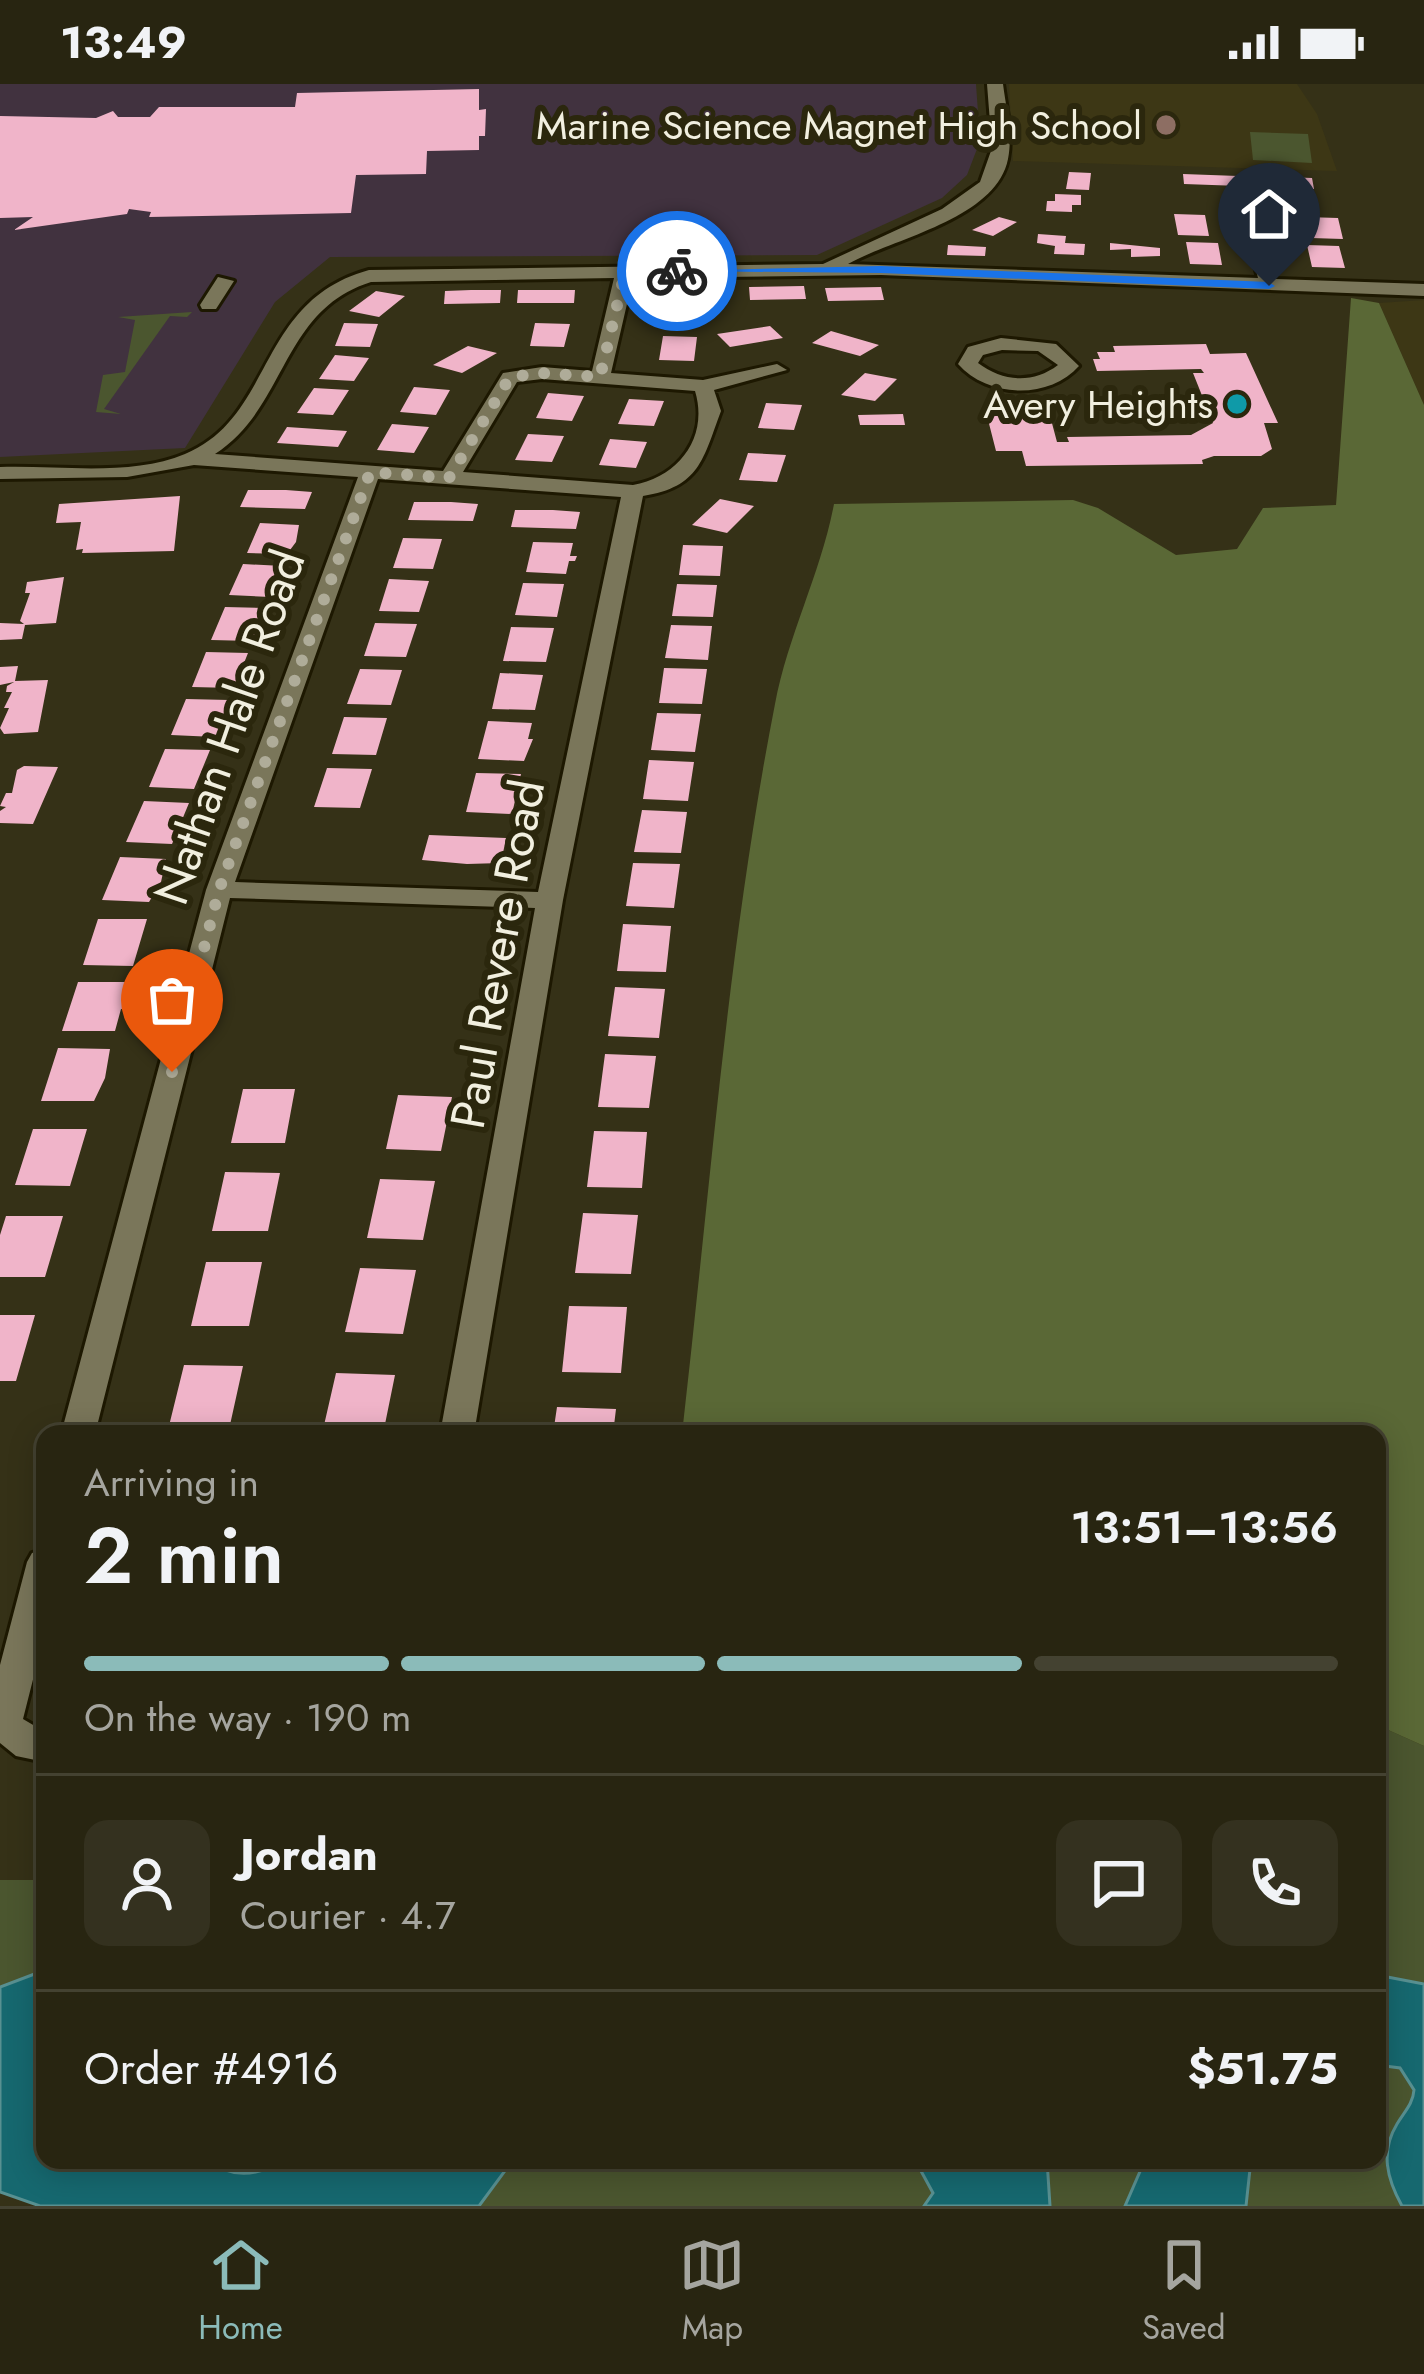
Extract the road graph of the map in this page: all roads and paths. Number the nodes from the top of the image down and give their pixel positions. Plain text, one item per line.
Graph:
1 (995, 84) edge
2 (1250, 207) dead end
3 (819, 269) junction
4 (625, 272) junction
5 (225, 281) dead end
6 (1269, 286) junction
7 (1424, 290) edge
8 (209, 305) dead end
9 (777, 370) dead end
10 (600, 377) junction
11 (703, 386) junction
12 (194, 458) junction
13 (0, 472) edge
14 (370, 472) junction
15 (449, 478) junction
16 (632, 491) junction
17 (219, 890) junction
18 (550, 900) junction
19 (80, 1425) edge
20 (459, 1425) edge
21 (36, 1597) edge
22 (36, 1747) edge

1 - 3 street
2 - 6 street
3 - 4 street
3 - 6 street
4 - 10 street
4 - 12 street
5 - 8 street
6 - 7 street
9 - 11 street
10 - 11 street
10 - 15 street
11 - 16 street
12 - 13 street
12 - 14 street
14 - 15 street
14 - 17 street, Nathan Hale Road
15 - 16 street
16 - 18 street, Paul Revere Road
17 - 18 street
17 - 19 street, Nathan Hale Road
18 - 20 street, Paul Revere Road
21 - 22 street

